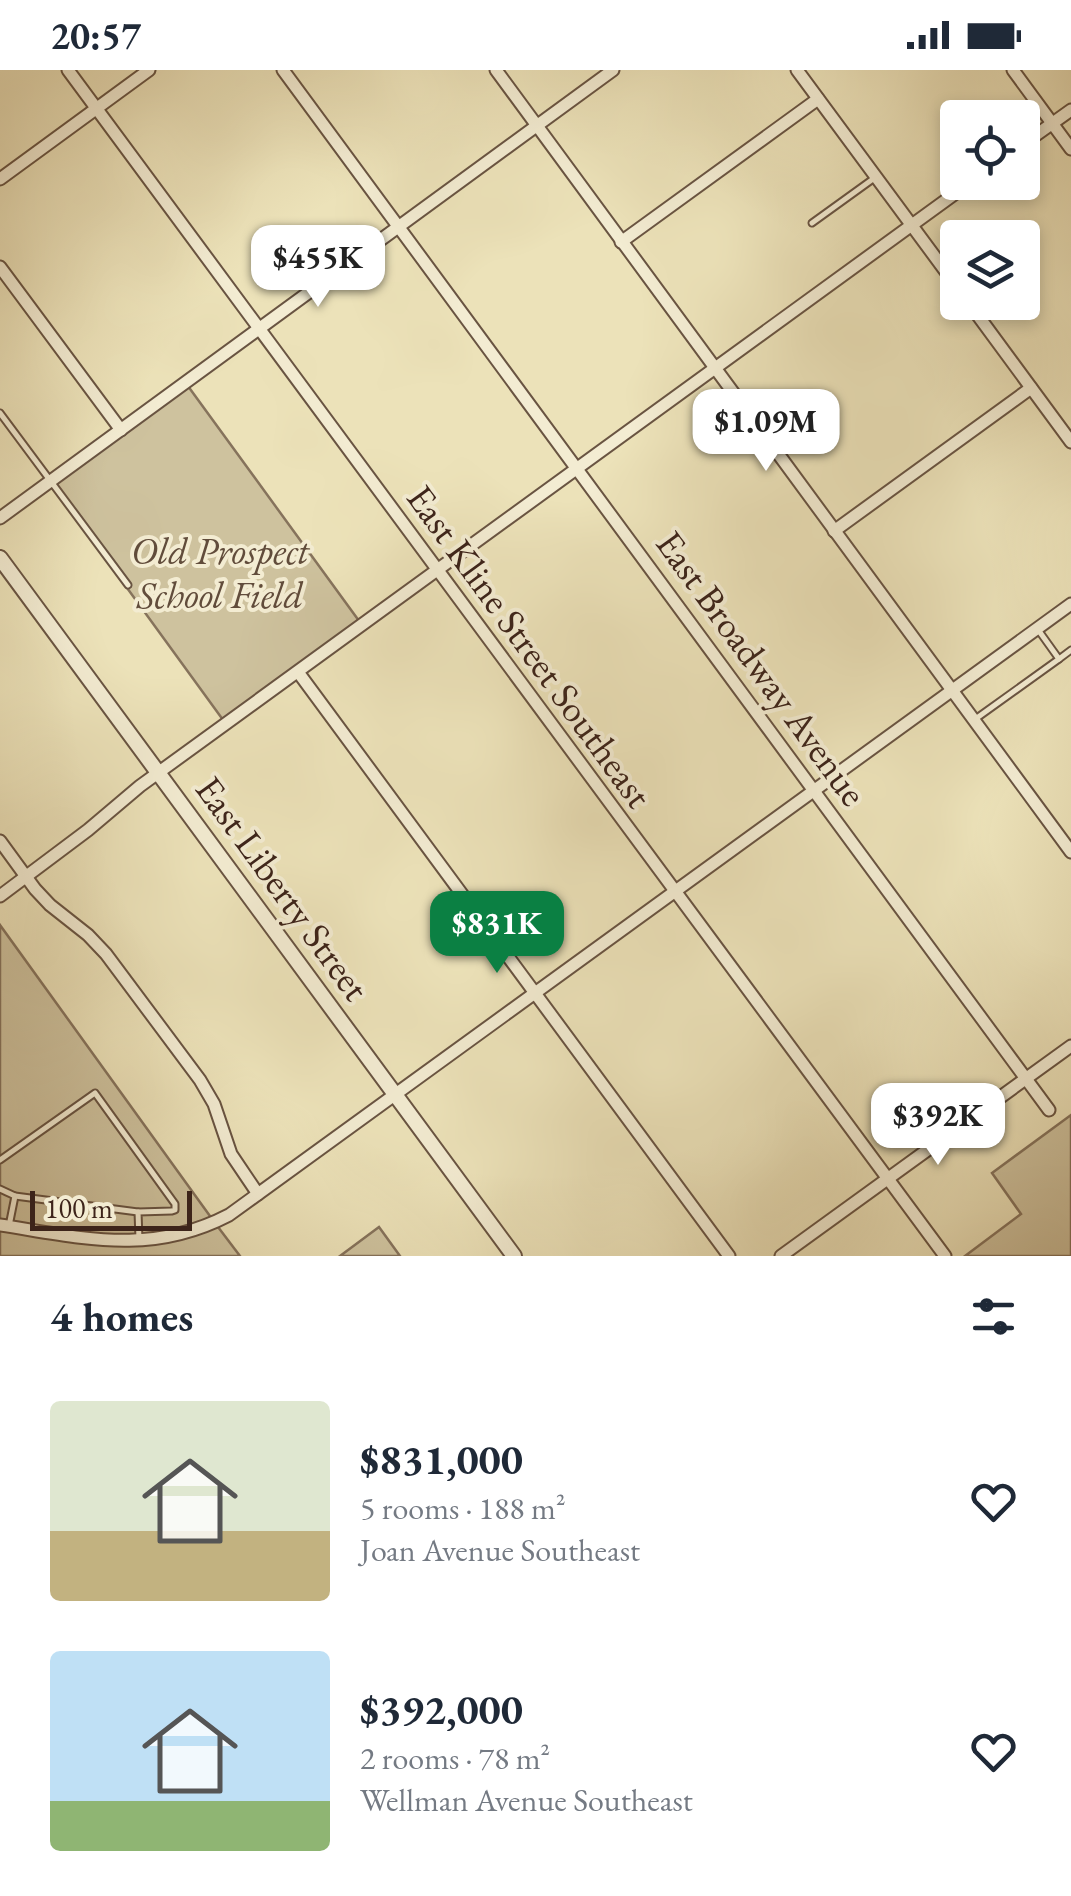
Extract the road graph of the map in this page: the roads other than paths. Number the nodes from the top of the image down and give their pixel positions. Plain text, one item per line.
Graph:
1 (68, 70) edge
2 (149, 70) edge
3 (283, 70) edge
4 (496, 70) edge
5 (613, 70) edge
6 (797, 70) edge
7 (1013, 70) edge
8 (818, 99) junction
9 (96, 108) junction
10 (1071, 110) edge
11 (1052, 124) junction
12 (536, 126) junction
13 (1040, 132) edge
14 (1071, 149) edge
15 (876, 177) junction
16 (0, 179) edge
17 (946, 200) edge
18 (812, 223) dead end
19 (398, 226) junction
20 (911, 226) junction
21 (622, 242) junction
22 (940, 264) edge
23 (0, 267) edge
24 (981, 320) edge
25 (259, 328) junction
26 (714, 368) junction
27 (1032, 388) junction
28 (0, 413) edge
29 (121, 430) junction
30 (1071, 442) edge
31 (577, 469) junction
32 (50, 482) junction
33 (0, 518) edge
34 (834, 531) junction
35 (0, 558) edge
36 (438, 570) junction
37 (128, 585) dead end
38 (1071, 604) edge
39 (1037, 629) junction
40 (1071, 650) edge
41 (1059, 659) junction
42 (298, 672) junction
43 (952, 691) junction
44 (974, 720) junction
45 (159, 773) junction
46 (814, 790) junction
47 (0, 841) edge
48 (1071, 852) edge
49 (26, 877) junction
50 (675, 892) junction
51 (0, 896) edge
52 (536, 994) junction
53 (1071, 1046) edge
54 (1026, 1078) junction
55 (396, 1095) junction
56 (1049, 1110) dead end
57 (0, 1160) edge
58 (887, 1179) junction
59 (0, 1189) edge
60 (258, 1194) junction
61 (15, 1196) junction
62 (138, 1212) junction
63 (5, 1226) edge
64 (139, 1242) junction
65 (514, 1256) edge
66 (729, 1256) edge
67 (781, 1256) edge
68 (945, 1256) edge

1 - 9 street, East Kline Street Southeast
2 - 9 street
3 - 19 street, East Broadway Avenue
4 - 12 street
5 - 12 street
6 - 8 street
7 - 11 street
8 - 15 street
8 - 21 street
9 - 16 street
9 - 25 street, East Kline Street Southeast
10 - 11 street
11 - 13 street
11 - 14 street
12 - 19 street
12 - 21 street
15 - 18 lane
15 - 20 street
17 - 20 street
19 - 25 street
19 - 31 street, East Broadway Avenue
20 - 22 street
20 - 26 street
21 - 26 street
23 - 29 street
24 - 27 street
25 - 29 street
25 - 36 street, East Kline Street Southeast
26 - 31 street
26 - 34 street
27 - 30 street
27 - 34 street
28 - 32 lane
29 - 32 street
31 - 36 street
31 - 46 street, East Broadway Avenue
32 - 33 street
32 - 37 lane
34 - 43 street
35 - 45 street, East Liberty Street
36 - 42 street
36 - 50 street, East Kline Street Southeast
38 - 39 street
39 - 41 lane
39 - 43 street
40 - 41 lane
41 - 44 lane
42 - 45 street
42 - 52 street
43 - 44 street
43 - 46 street
44 - 48 street
45 - 49 street
45 - 55 street, East Liberty Street
46 - 50 street
46 - 54 street, East Broadway Avenue
47 - 49 street
49 - 51 street
49 - 60 street
50 - 52 street
50 - 58 street, East Kline Street Southeast
52 - 55 street
52 - 66 street
53 - 54 street
54 - 56 street, East Broadway Avenue
54 - 58 street
55 - 60 street
55 - 65 street, East Liberty Street
57 - 62 lane
58 - 67 street
58 - 68 street, East Kline Street Southeast
59 - 61 lane
60 - 64 street
61 - 62 lane
61 - 63 lane
62 - 64 lane
63 - 64 street

